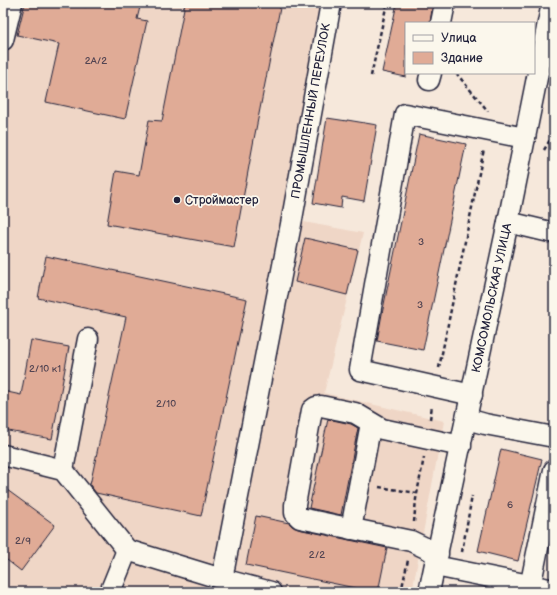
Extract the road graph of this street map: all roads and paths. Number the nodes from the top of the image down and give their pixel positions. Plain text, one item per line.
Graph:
1 (12, 3) edge
2 (331, 3) edge
3 (387, 3) edge
4 (445, 3) edge
5 (552, 3) edge
6 (441, 22) edge
7 (3, 40) edge
8 (457, 74) edge
9 (371, 76) dead end
10 (487, 130) junction
11 (525, 138) junction
12 (508, 222) junction
13 (554, 233) edge
14 (88, 339) dead end
15 (436, 387) junction
16 (472, 395) junction
17 (466, 419) junction
18 (371, 423) junction
19 (554, 438) edge
20 (427, 439) junction
21 (461, 446) junction
22 (3, 455) edge
23 (63, 470) junction
24 (554, 470) edge
25 (373, 486) dead end
26 (418, 493) junction
27 (351, 529) junction
28 (411, 542) junction
29 (128, 550) junction
30 (436, 560) junction
31 (222, 579) junction
32 (530, 589) edge
33 (554, 590) edge
34 (110, 592) edge
35 (270, 592) edge
36 (401, 592) edge
37 (430, 592) edge

1 - 7 street
2 - 31 street, ПРОМЫШЛЕННЫЙ ПЕРЕУЛОК
3 - 9 path
4 - 6 street
5 - 11 street, КОМСОМОЛЬСКАЯ УЛИЦА
8 - 10 path
10 - 11 street
10 - 15 path
10 - 15 street
11 - 12 street, КОМСОМОЛЬСКАЯ УЛИЦА
12 - 13 street
12 - 16 street, КОМСОМОЛЬСКАЯ УЛИЦА
14 - 23 street
15 - 16 street
15 - 20 path
16 - 17 street, КОМСОМОЛЬСКАЯ УЛИЦА
17 - 19 street
17 - 21 street, КОМСОМОЛЬСКАЯ УЛИЦА
18 - 20 street
18 - 27 street
18 - 27 street
20 - 21 street
20 - 26 path
21 - 30 street, КОМСОМОЛЬСКАЯ УЛИЦА
22 - 23 street
23 - 29 street
24 - 32 street
25 - 26 path
26 - 28 path
27 - 28 street
28 - 30 street
28 - 36 path
29 - 31 street
29 - 34 street
30 - 32 street
30 - 37 street, КОМСОМОЛЬСКАЯ УЛИЦА
31 - 35 street
32 - 33 street

